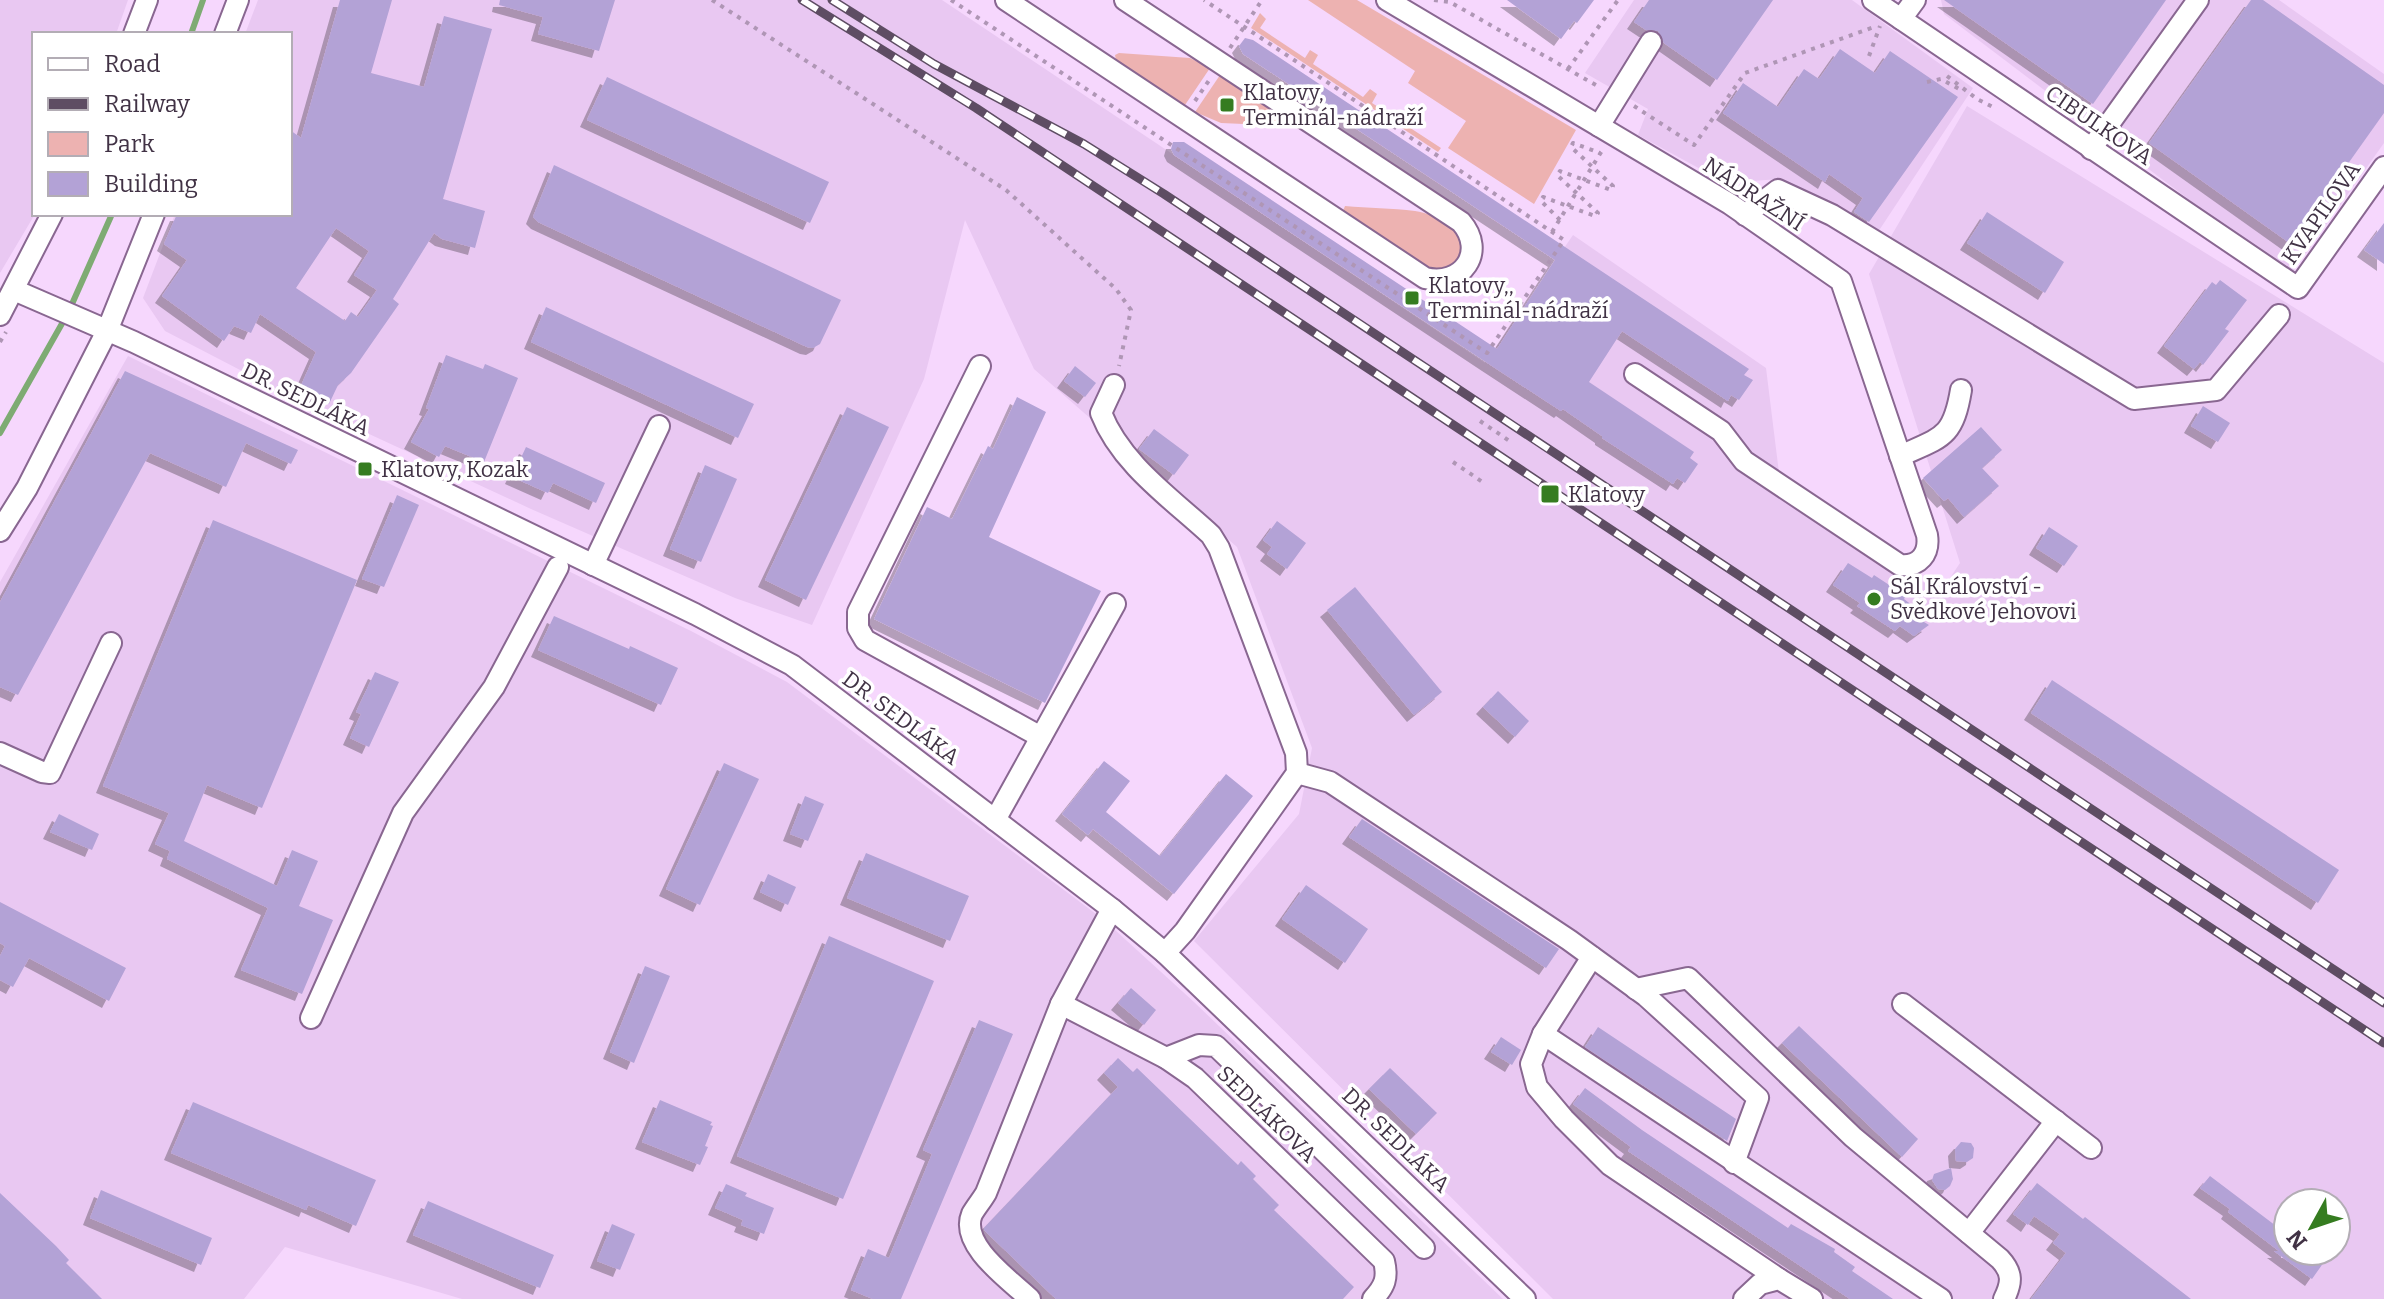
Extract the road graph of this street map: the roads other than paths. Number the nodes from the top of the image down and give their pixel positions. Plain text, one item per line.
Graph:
1 (147, 0) edge
2 (238, 0) edge
3 (1006, 0) edge
4 (1125, 0) edge
5 (1387, 0) edge
6 (1873, 0) edge
7 (1915, 0) edge
8 (2198, 0) edge
9 (1901, 19) junction
10 (135, 32) edge
11 (226, 32) edge
12 (1651, 42) dead end
13 (1606, 130) junction
14 (2091, 149) junction
15 (2384, 167) edge
16 (1745, 215) junction
17 (51, 216) edge
18 (153, 216) edge
19 (2298, 288) joint
20 (14, 290) junction
21 (0, 315) edge
22 (2279, 315) dead end
23 (99, 327) junction
24 (980, 366) dead end
25 (1635, 374) dead end
26 (1114, 385) road end
27 (1961, 390) dead end
28 (659, 426) dead end
29 (1900, 456) junction
30 (0, 531) edge
31 (593, 565) junction
32 (558, 567) dead end
33 (1115, 604) dead end
34 (111, 643) dead end
35 (1041, 737) junction
36 (0, 753) edge
37 (1297, 773) junction
38 (995, 820) junction
39 (1112, 909) junction
40 (1165, 953) junction
41 (1592, 957) junction
42 (1636, 989) junction
43 (1061, 1004) junction
44 (1903, 1004) dead end
45 (311, 1018) dead end
46 (1543, 1034) junction
47 (1166, 1058) junction
48 (2056, 1121) junction
49 (2091, 1148) dead end
50 (1734, 1163) junction
51 (1969, 1233) junction
52 (1424, 1248) dead end
53 (1779, 1279) junction
54 (1030, 1299) edge
55 (1373, 1299) edge
56 (1525, 1299) edge
57 (1744, 1299) edge
58 (1812, 1299) edge
59 (1941, 1299) edge
60 (2004, 1299) edge

1 - 10 street
2 - 11 street
3 - 4 street
5 - 13 street, NÁDRAŽNÍ
6 - 9 street, CIBULKOVA
7 - 9 street
8 - 14 street
9 - 14 street, CIBULKOVA
12 - 13 street
13 - 16 street, NÁDRAŽNÍ
14 - 19 street, CIBULKOVA
15 - 19 street, KVAPILOVA
16 - 22 street
16 - 29 street, NÁDRAŽNÍ
17 - 20 street
18 - 23 street
20 - 21 street
20 - 23 street, DR. SEDLÁKA
23 - 30 street
23 - 31 street, DR. SEDLÁKA
24 - 35 street
25 - 29 street, NÁDRAŽNÍ
26 - 37 street
27 - 29 street
28 - 31 street
31 - 38 street, DR. SEDLÁKA
32 - 45 street
33 - 35 street
34 - 36 street
35 - 38 street
37 - 40 street
37 - 41 street
38 - 39 street, DR. SEDLÁKA
39 - 40 street, DR. SEDLÁKA
39 - 43 street
40 - 56 street, DR. SEDLÁKA
41 - 42 street
41 - 46 street
42 - 50 street
42 - 51 street
43 - 47 street, SEDLÁKOVA
43 - 54 street
44 - 48 street
46 - 50 street
46 - 53 street
47 - 52 street
47 - 55 street, SEDLÁKOVA
48 - 49 street
48 - 51 street
50 - 59 street
51 - 60 street
53 - 57 street
53 - 58 street

